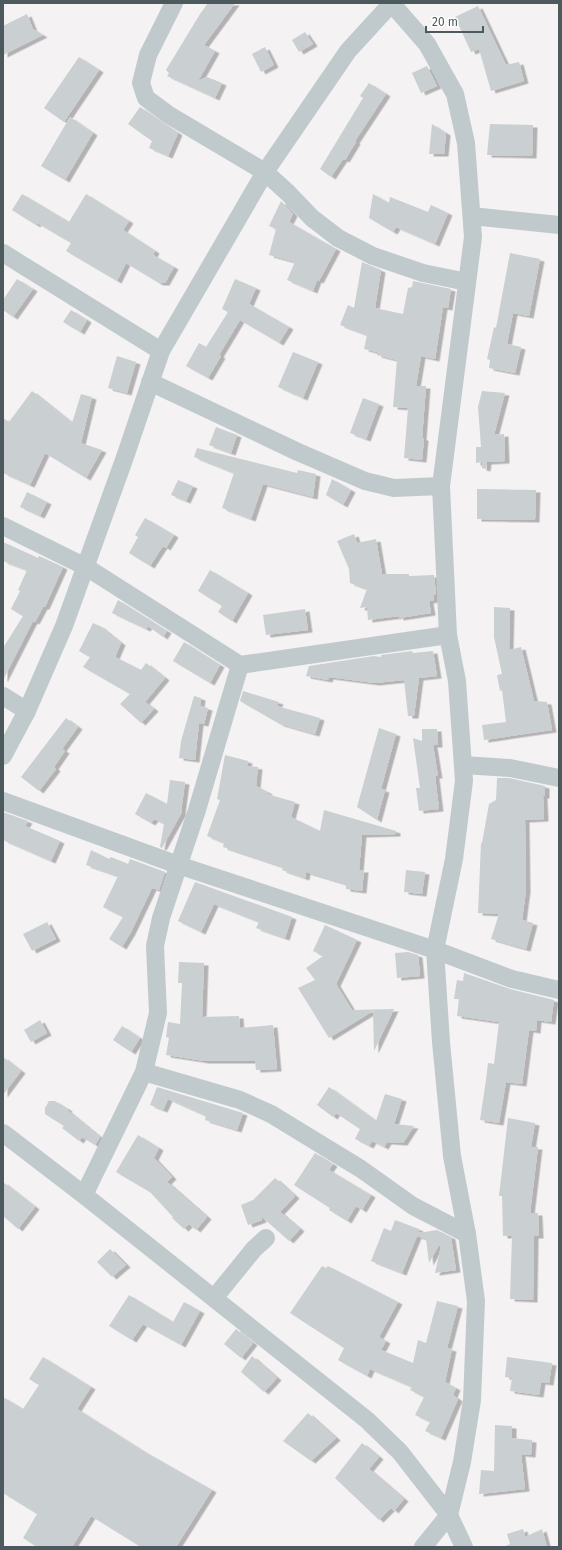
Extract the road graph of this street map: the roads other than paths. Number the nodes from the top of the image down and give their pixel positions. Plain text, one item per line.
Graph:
1 (174, 3) edge
2 (392, 3) edge
3 (265, 172) junction
4 (472, 216) junction
5 (559, 225) edge
6 (3, 252) edge
7 (468, 282) junction
8 (161, 351) junction
9 (150, 382) junction
10 (441, 486) junction
11 (3, 526) edge
12 (86, 567) junction
13 (448, 635) junction
14 (240, 665) junction
15 (3, 696) edge
16 (27, 711) junction
17 (3, 756) edge
18 (463, 765) junction
19 (559, 778) edge
20 (3, 802) edge
21 (178, 865) junction
22 (435, 950) junction
23 (559, 990) edge
24 (144, 1072) junction
25 (3, 1133) edge
26 (84, 1195) junction
27 (467, 1234) junction
28 (266, 1238) dead end
29 (215, 1297) junction
30 (449, 1515) junction
31 (423, 1547) edge
32 (464, 1547) edge

1 - 3 street
2 - 3 street
2 - 4 street
3 - 7 street
3 - 8 street
4 - 5 street
4 - 7 street
6 - 8 street
7 - 10 street
8 - 9 street
9 - 10 street
9 - 12 street
10 - 13 street
11 - 12 street
12 - 14 street
12 - 16 street
13 - 14 street
13 - 18 street
14 - 21 street
15 - 16 street
16 - 17 street
18 - 19 street
18 - 22 street
20 - 21 street
21 - 22 street
21 - 24 street
22 - 23 street
22 - 27 street
24 - 26 street
24 - 27 street
25 - 26 street
26 - 29 street
27 - 30 street
28 - 29 street
29 - 30 street
30 - 31 street
30 - 32 street

